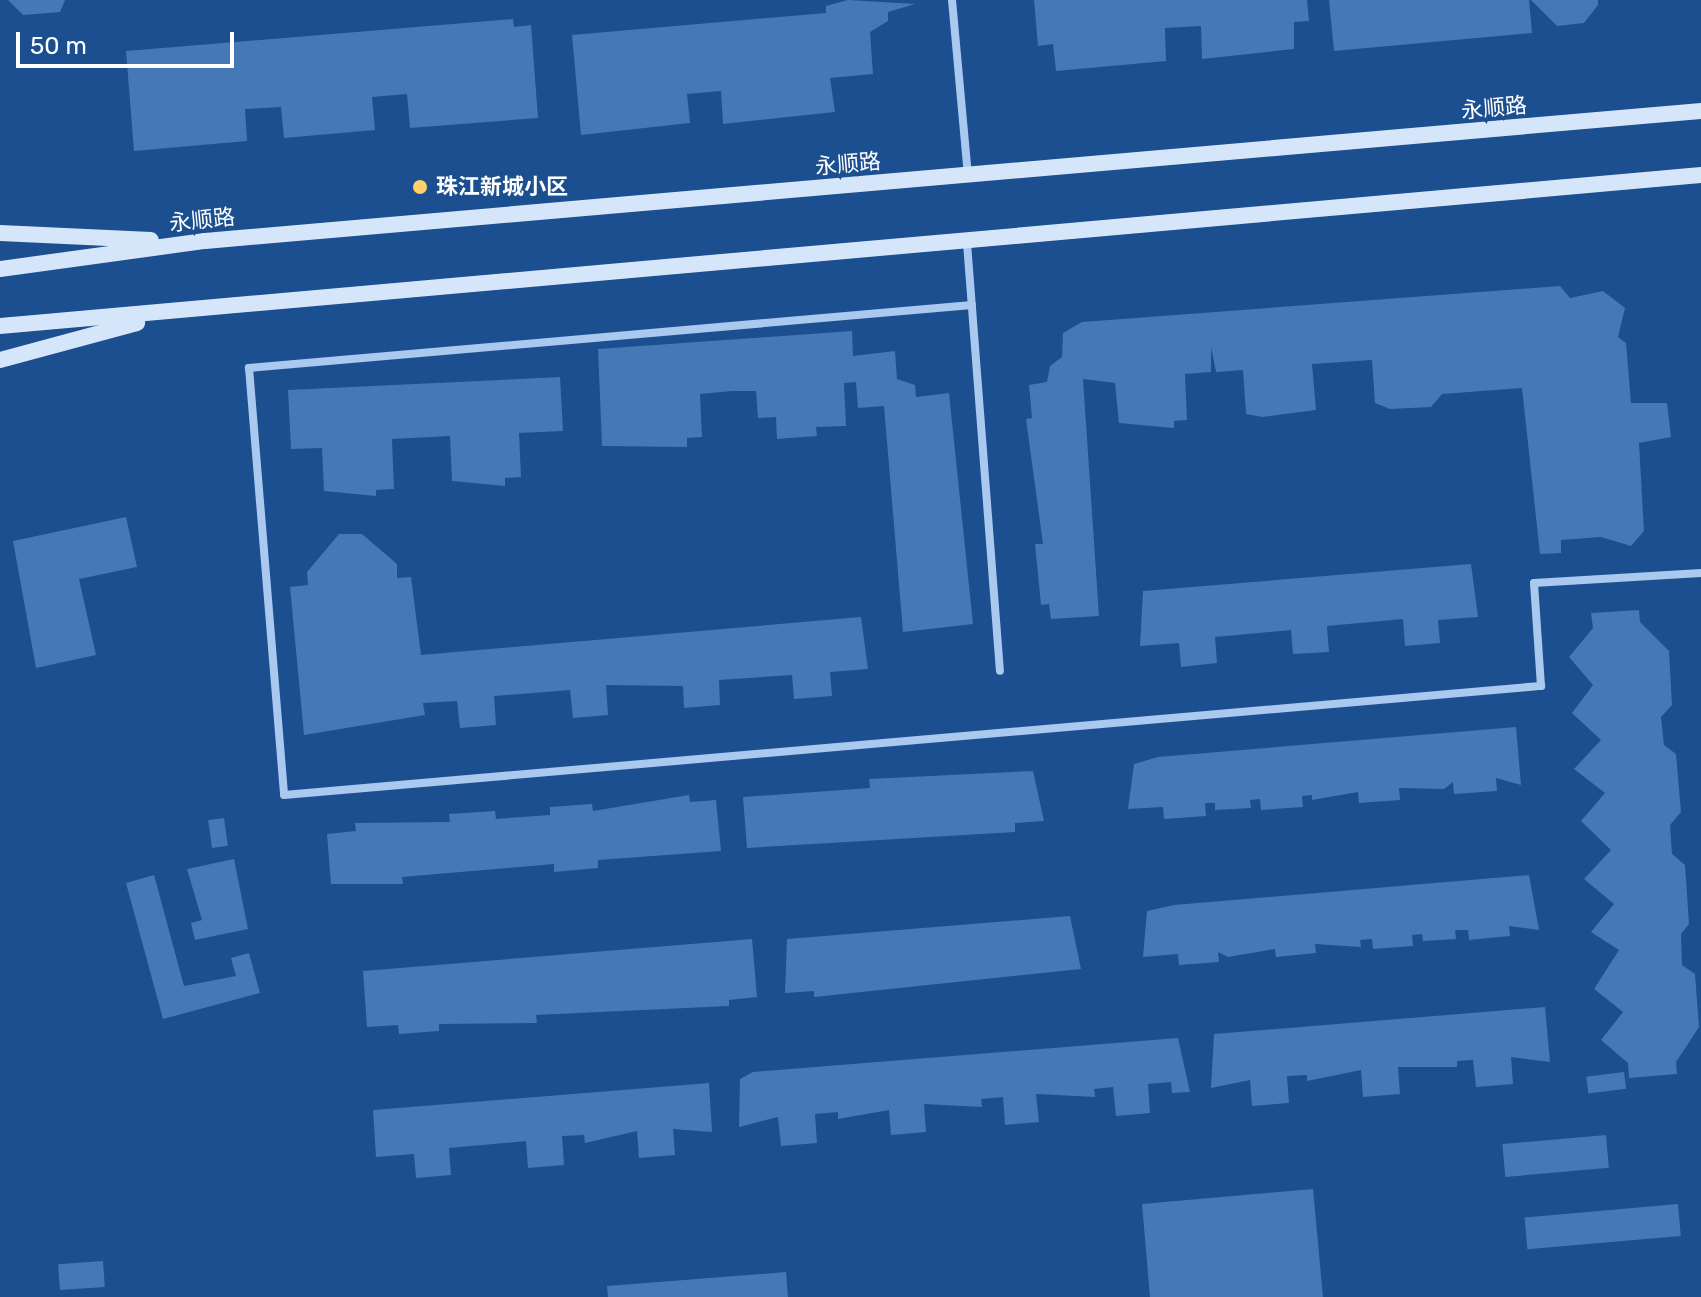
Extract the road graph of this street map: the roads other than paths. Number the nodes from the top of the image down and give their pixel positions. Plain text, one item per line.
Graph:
1 (952, 0) edge
2 (1701, 111) edge
3 (1701, 175) edge
4 (968, 176) junction
5 (0, 233) edge
6 (205, 241) junction
7 (967, 243) junction
8 (0, 269) edge
9 (972, 305) junction
10 (228, 307) junction
11 (0, 326) edge
12 (0, 360) edge
13 (1701, 573) edge
14 (1000, 671) dead end

1 - 4 street
2 - 4 main road, 永顺路
3 - 7 main road
4 - 6 main road, 永顺路
5 - 6 main road
6 - 8 main road, 永顺路
7 - 9 street
7 - 10 main road
9 - 13 street
9 - 14 street
10 - 11 main road
10 - 12 main road

